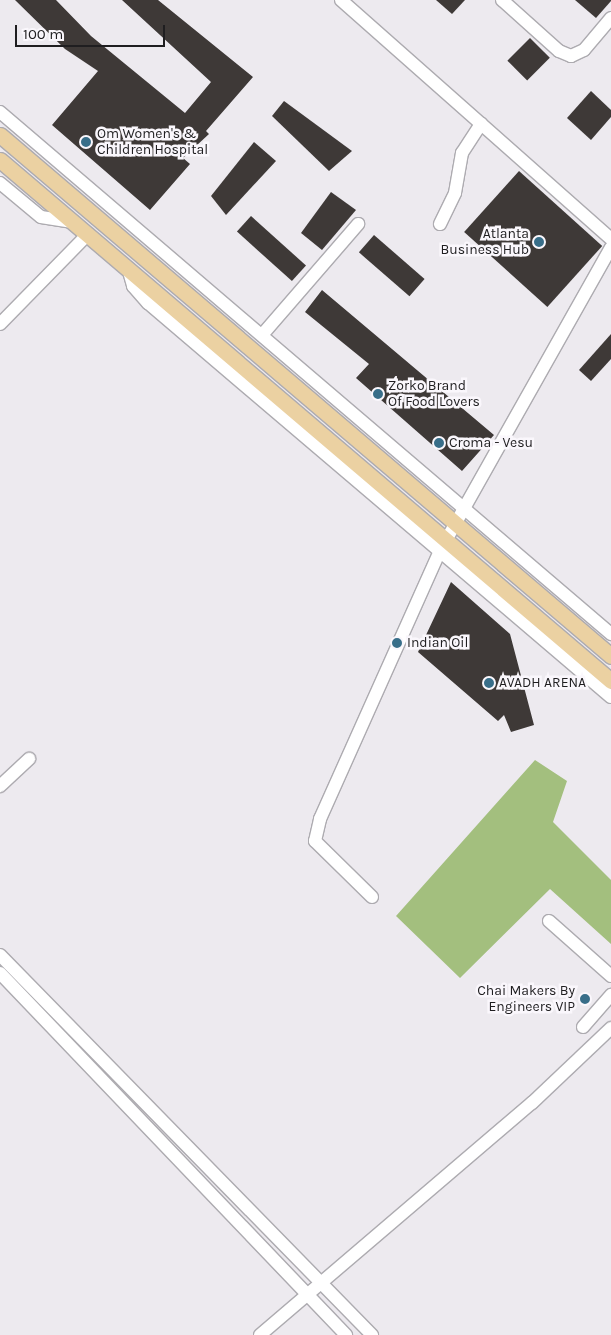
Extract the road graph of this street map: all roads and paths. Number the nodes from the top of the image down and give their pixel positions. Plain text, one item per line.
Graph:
1 (341, 0) edge
2 (502, 0) edge
3 (611, 18) edge
4 (0, 112) edge
5 (481, 124) junction
6 (0, 135) edge
7 (0, 160) edge
8 (0, 183) edge
9 (73, 222) junction
10 (358, 224) dead end
11 (440, 224) dead end
12 (88, 234) junction
13 (611, 239) edge
14 (611, 248) edge
15 (0, 324) edge
16 (262, 335) junction
17 (466, 508) junction
18 (457, 523) junction
19 (444, 546) junction
20 (611, 634) edge
21 (611, 656) edge
22 (611, 681) edge
23 (611, 697) edge
24 (29, 759) dead end
25 (0, 786) edge
26 (372, 897) dead end
27 (548, 921) dead end
28 (0, 955) edge
29 (0, 973) edge
30 (611, 976) edge
31 (611, 995) edge
32 (583, 1027) dead end
33 (611, 1028) edge
34 (321, 1282) junction
35 (307, 1295) junction
36 (260, 1335) edge
37 (346, 1335) edge
38 (372, 1335) edge

1 - 5 street
2 - 3 street
4 - 16 street
5 - 11 street
5 - 13 street
6 - 18 main road
7 - 9 main road
8 - 9 street
9 - 12 main road
10 - 16 street
12 - 15 street
12 - 19 main road
14 - 17 street
16 - 17 street
17 - 18 street
17 - 20 street
18 - 19 street
18 - 21 main road
19 - 22 main road
19 - 23 street
19 - 26 street
24 - 25 street
27 - 30 street
28 - 34 street
29 - 35 street
31 - 32 street
33 - 34 street
34 - 35 street
34 - 38 street
35 - 36 street
35 - 37 street

